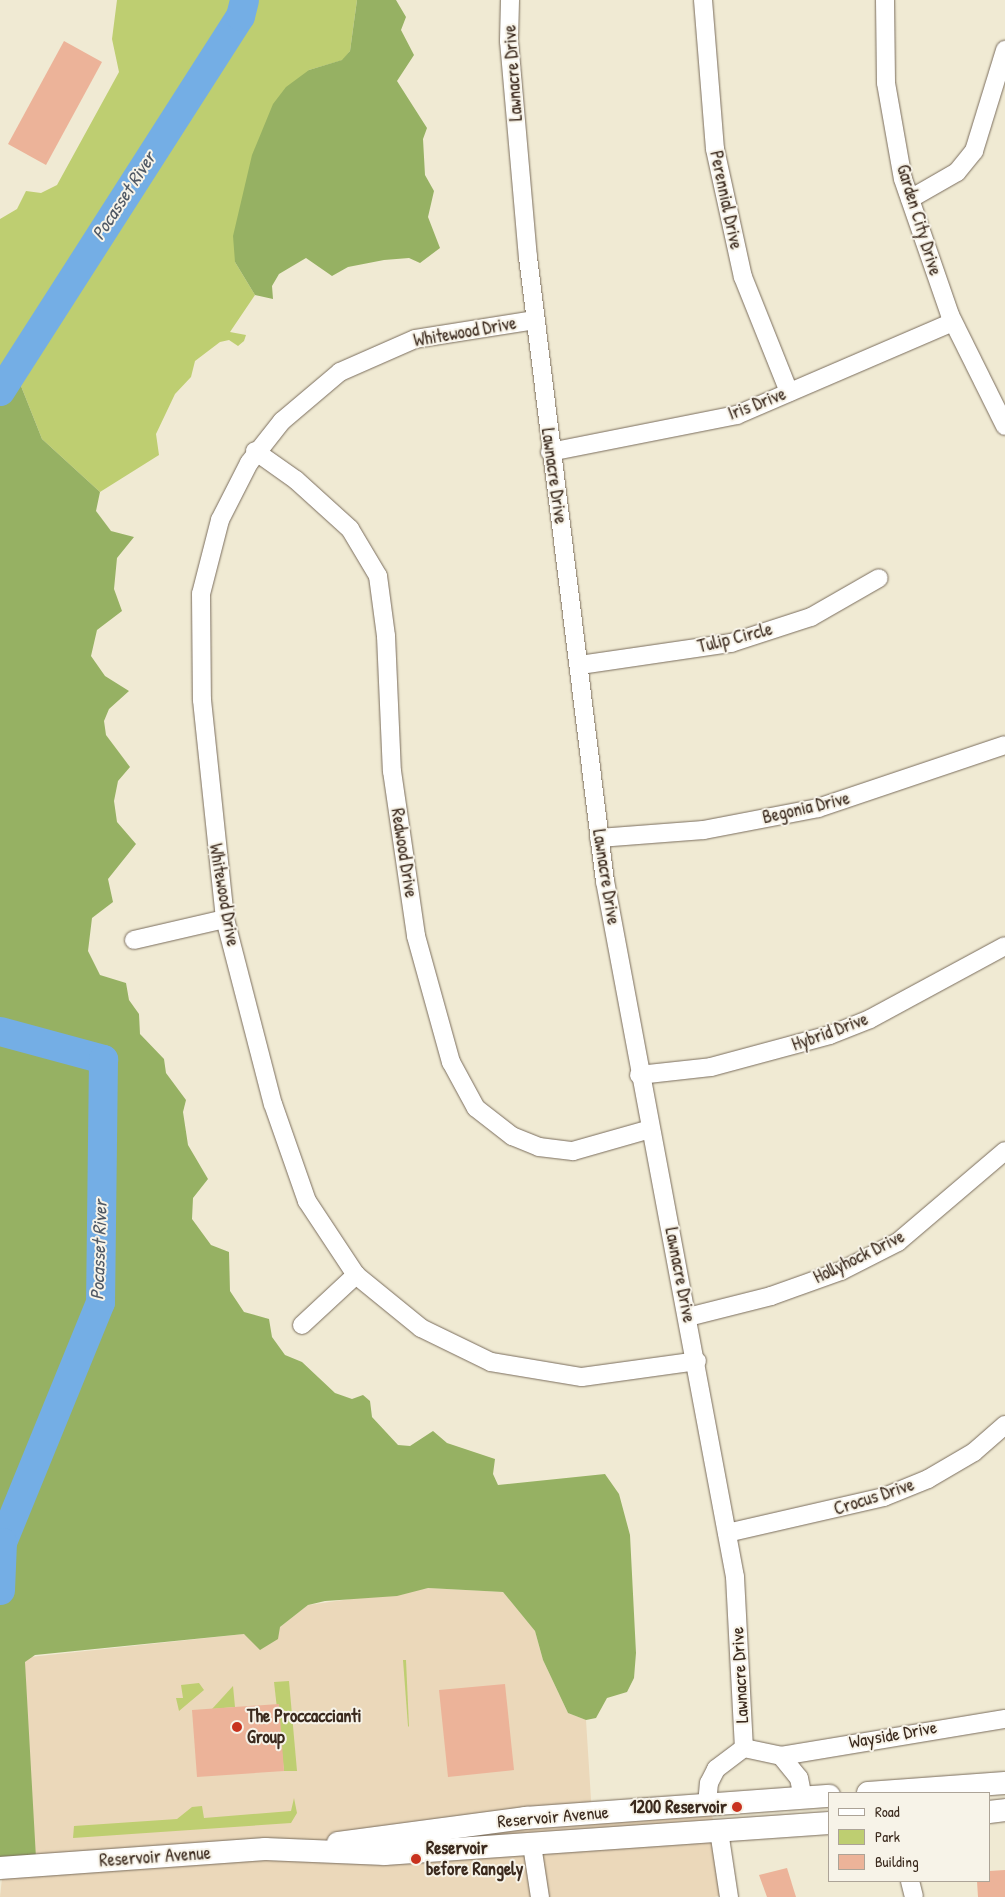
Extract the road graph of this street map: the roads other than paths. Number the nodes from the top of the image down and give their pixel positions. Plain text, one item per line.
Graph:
1 (510, 0) edge
2 (702, 0) edge
3 (885, 0) edge
4 (1005, 50) edge
5 (910, 199) junction
6 (535, 320) junction
7 (953, 322) junction
8 (789, 392) junction
9 (1005, 426) edge
10 (255, 451) junction
11 (550, 452) junction
12 (879, 578) dead end
13 (580, 665) junction
14 (1005, 745) edge
15 (599, 838) junction
16 (225, 919) junction
17 (134, 940) dead end
18 (1005, 946) edge
19 (639, 1075) junction
20 (650, 1130) junction
21 (1005, 1151) edge
22 (356, 1275) junction
23 (688, 1317) junction
24 (302, 1325) dead end
25 (697, 1361) junction
26 (1005, 1425) edge
27 (727, 1533) junction
28 (1005, 1719) edge
29 (744, 1748) junction
30 (781, 1756) junction
31 (1005, 1784) edge
32 (883, 1792) edge
33 (828, 1796) edge
34 (803, 1798) junction
35 (707, 1805) junction
36 (1005, 1810) edge
37 (990, 1812) edge
38 (828, 1823) edge
39 (719, 1831) junction
40 (532, 1845) junction
41 (310, 1849) junction
42 (0, 1868) edge
43 (910, 1882) edge
44 (540, 1897) edge
45 (729, 1897) edge
46 (914, 1897) edge

1 - 6 street, Lawnacre Drive
2 - 8 street, Perennial Drive
3 - 5 street, Garden City Drive
4 - 5 street
5 - 7 street, Garden City Drive
6 - 10 street, Whitewood Drive
6 - 11 street, Lawnacre Drive
7 - 8 street, Iris Drive
7 - 9 street, Garden City Drive
8 - 11 street, Iris Drive
10 - 16 street, Whitewood Drive
10 - 20 street, Redwood Drive
11 - 13 street, Lawnacre Drive
12 - 13 street, Tulip Circle
13 - 15 street, Lawnacre Drive
14 - 15 street, Begonia Drive
15 - 19 street, Lawnacre Drive
16 - 17 street
16 - 22 street, Whitewood Drive
18 - 19 street, Hybrid Drive
19 - 20 street, Lawnacre Drive
20 - 23 street, Lawnacre Drive
21 - 23 street, Hollyhock Drive
22 - 24 street
22 - 25 street, Whitewood Drive
23 - 25 street, Lawnacre Drive
25 - 27 street, Lawnacre Drive
26 - 27 street, Crocus Drive
27 - 29 street, Lawnacre Drive
28 - 30 street, Wayside Drive
29 - 30 street, Lawnacre Drive
29 - 35 street, Lawnacre Drive
30 - 34 street
31 - 32 main road
33 - 34 main road, Reservoir Avenue
34 - 35 main road, Reservoir Avenue
35 - 41 main road, Reservoir Avenue
36 - 37 main road
38 - 39 main road, Reservoir Avenue
39 - 40 main road, Reservoir Avenue
39 - 45 street
40 - 41 main road, Reservoir Avenue
40 - 44 street
41 - 42 main road, Reservoir Avenue
43 - 46 street

